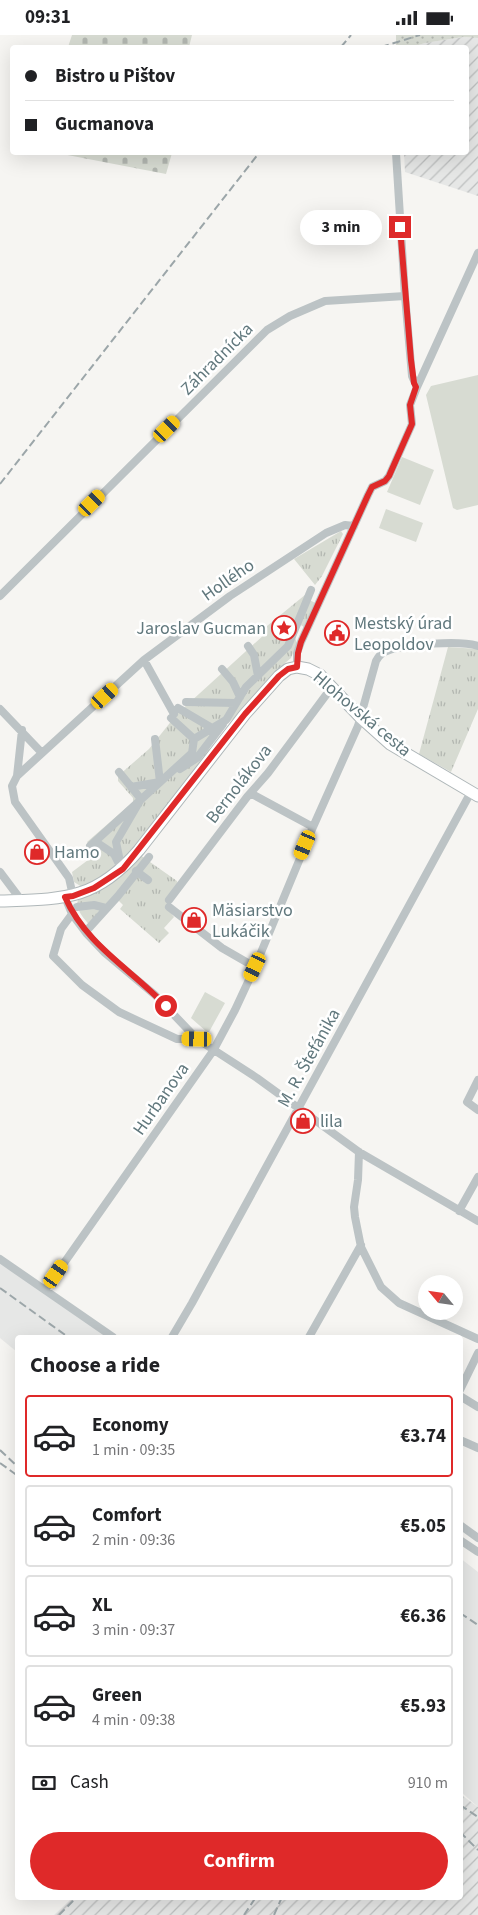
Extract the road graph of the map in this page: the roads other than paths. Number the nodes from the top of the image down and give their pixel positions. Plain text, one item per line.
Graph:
1 (396, 155) edge
2 (478, 253) edge
3 (404, 296) junction
4 (416, 387) junction
5 (354, 526) junction
6 (311, 590) dead end
7 (0, 596) edge
8 (248, 646) dead end
9 (478, 646) edge
10 (144, 660) junction
11 (297, 667) junction
12 (222, 669) dead end
13 (258, 676) junction
14 (332, 687) junction
15 (238, 700) junction
16 (186, 702) dead end
17 (0, 709) edge
18 (175, 713) junction
19 (361, 718) junction
20 (226, 720) junction
21 (22, 730) junction
22 (209, 730) junction
23 (155, 739) dead end
24 (194, 739) junction
25 (210, 741) junction
26 (42, 753) junction
27 (197, 757) junction
28 (119, 772) dead end
29 (16, 776) junction
30 (160, 783) junction
31 (131, 787) junction
32 (252, 794) junction
33 (475, 794) edge
34 (141, 799) junction
35 (313, 827) junction
36 (116, 842) junction
37 (99, 845) junction
38 (149, 857) dead end
39 (125, 871) dead end
40 (0, 872) edge
41 (134, 875) junction
42 (148, 880) dead end
43 (69, 897) junction
44 (0, 901) edge
45 (21, 901) junction
46 (106, 908) junction
47 (75, 911) junction
48 (88, 928) dead end
49 (255, 967) junction
50 (197, 1039) junction
51 (213, 1051) junction
52 (478, 1080) edge
53 (299, 1108) junction
54 (478, 1110) edge
55 (359, 1152) junction
56 (478, 1177) edge
57 (459, 1211) junction
58 (478, 1221) edge
59 (361, 1245) junction
60 (0, 1259) edge
61 (45, 1290) junction
62 (110, 1335) edge
63 (173, 1335) edge
64 (310, 1335) edge
65 (478, 1339) edge
66 (478, 1353) edge
67 (463, 1384) edge
68 (463, 1398) edge
69 (478, 1407) edge
70 (463, 1441) edge
71 (478, 1448) edge
72 (463, 1527) edge
73 (478, 1538) edge
74 (463, 1541) edge
75 (478, 1552) edge

1 - 3 street
2 - 4 street
3 - 4 street
3 - 7 street, Záhradnícka
4 - 5 street
5 - 10 street, Hollého
5 - 11 street
6 - 13 street
8 - 13 street
9 - 19 street, Hurbanova
10 - 18 street
10 - 26 street, Hollého
11 - 14 street, Hlohovská cesta
11 - 43 street
12 - 15 street
13 - 15 street
14 - 19 street, Hlohovská cesta
14 - 32 street, Bernolákova
15 - 16 street
15 - 20 street
17 - 21 street
18 - 22 street
18 - 24 street
19 - 33 street, Hlohovská cesta
19 - 35 street, Hurbanova
20 - 22 street
20 - 25 street
21 - 26 street
21 - 29 street
22 - 24 street
22 - 25 street
23 - 30 street
24 - 27 street
25 - 27 street
26 - 29 street, Hollého
27 - 30 street
28 - 31 street
29 - 43 street
30 - 31 street
30 - 34 street
31 - 34 street
32 - 35 street
32 - 49 street, Bernolákova
33 - 53 street, M. R. Štefánika
34 - 36 street
34 - 37 street
35 - 49 street, Hurbanova
36 - 37 street
36 - 37 street
38 - 41 street
39 - 41 street
40 - 45 street
41 - 42 street
41 - 46 street
43 - 45 street
43 - 47 street
44 - 45 street
46 - 47 street
46 - 48 street
47 - 50 street
47 - 50 street
49 - 51 street, Hurbanova
50 - 51 street
51 - 53 street
51 - 61 street, Hurbanova
52 - 54 street
53 - 55 street
53 - 63 street, M. R. Štefánika
55 - 57 street
55 - 59 street
56 - 57 street
57 - 58 street
59 - 64 street
59 - 65 street
60 - 61 street
61 - 62 street
66 - 67 street
68 - 69 street
70 - 71 street
72 - 73 street
74 - 75 street

